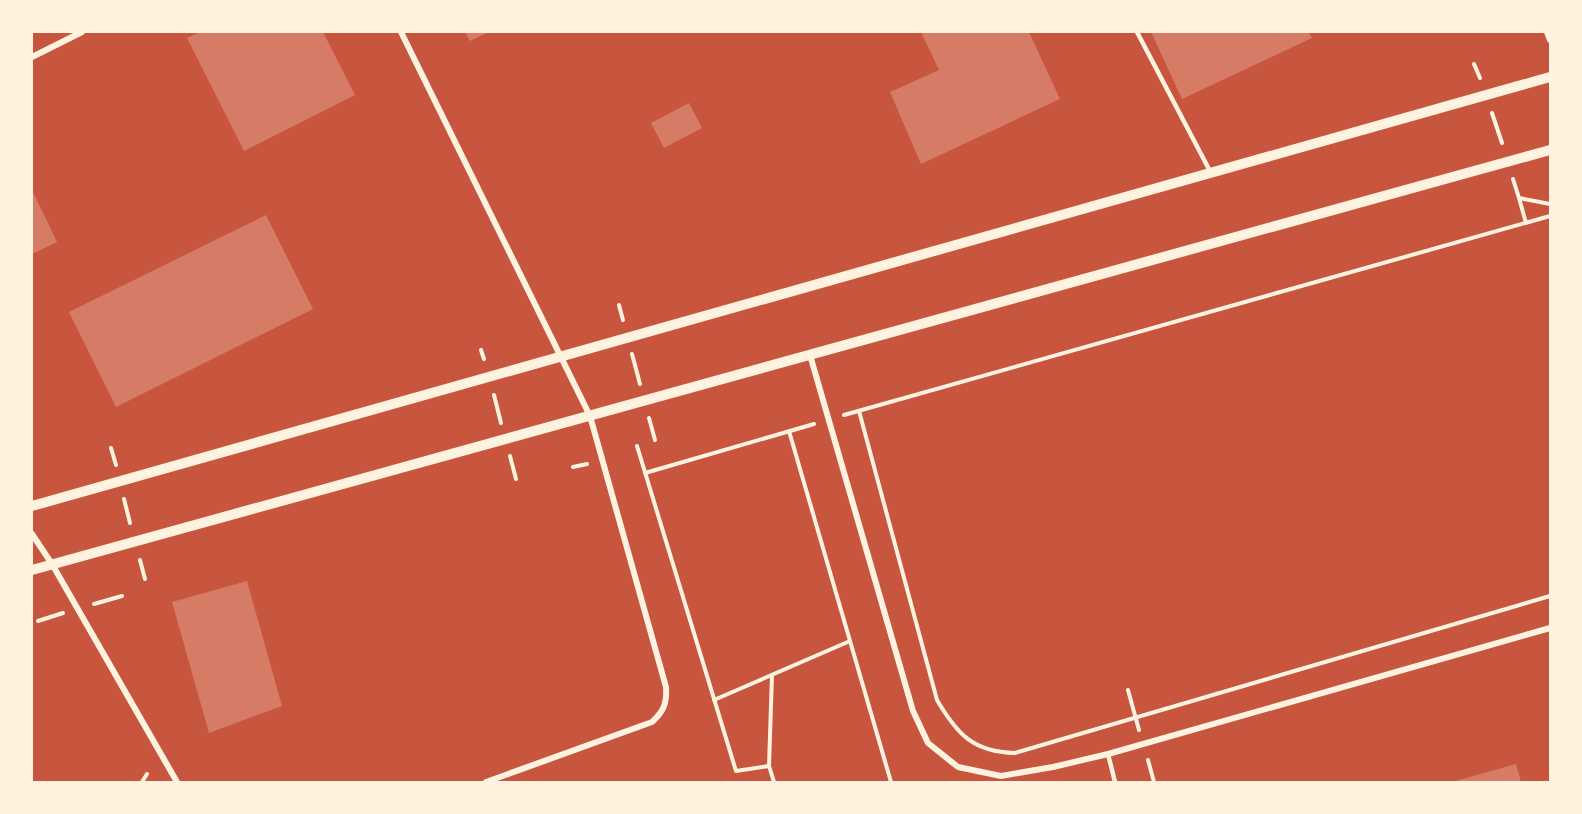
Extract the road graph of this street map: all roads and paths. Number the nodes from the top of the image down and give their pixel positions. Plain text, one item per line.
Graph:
1 (82, 32) edge
2 (401, 32) edge
3 (1137, 32) edge
4 (1547, 32) edge
5 (1551, 40) edge
6 (32, 57) edge
7 (1474, 64) dead end
8 (1551, 77) edge
9 (1486, 95) junction
10 (1551, 150) edge
11 (1507, 162) junction
12 (1211, 173) junction
13 (1519, 198) junction
14 (1551, 204) edge
15 (1551, 216) edge
16 (1526, 223) junction
17 (619, 305) dead end
18 (628, 338) junction
19 (481, 350) dead end
20 (810, 356) junction
21 (560, 357) junction
22 (489, 378) junction
23 (644, 401) junction
24 (590, 416) junction
25 (505, 440) junction
26 (655, 440) dead end
27 (638, 446) dead end
28 (111, 448) dead end
29 (645, 473) junction
30 (516, 479) dead end
31 (120, 482) junction
32 (32, 506) edge
33 (32, 534) edge
34 (135, 541) junction
35 (52, 564) junction
36 (32, 570) edge
37 (145, 579) dead end
38 (1551, 596) edge
39 (1551, 628) edge
40 (850, 641) junction
41 (772, 675) junction
42 (714, 700) junction
43 (1108, 754) junction
44 (769, 766) junction
45 (147, 774) dead end
46 (142, 783) edge
47 (177, 783) edge
48 (486, 783) edge
49 (774, 783) edge
50 (891, 783) edge
51 (1115, 783) edge

1 - 6 street
2 - 21 street
3 - 12 lane
4 - 5 street
7 - 9 path
8 - 9 street
9 - 11 path
9 - 12 street
10 - 11 street
11 - 13 path
11 - 20 street
12 - 18 street
13 - 14 path
13 - 16 path
15 - 16 path
16 - 38 path
17 - 18 path
18 - 21 street
18 - 23 path
19 - 22 path
20 - 23 street
20 - 43 street
21 - 22 street
21 - 24 street
22 - 25 path
22 - 31 street
23 - 24 street
23 - 26 path
24 - 25 street
24 - 48 street
25 - 30 path
25 - 34 street
27 - 29 path
28 - 31 path
29 - 40 path
29 - 42 path
31 - 32 street
31 - 34 path
33 - 35 street
34 - 35 street
34 - 37 path
35 - 36 street
35 - 47 street
39 - 43 street
40 - 41 path
40 - 50 path
41 - 42 path
41 - 44 path
42 - 44 path
43 - 51 lane
44 - 49 path
45 - 46 path

